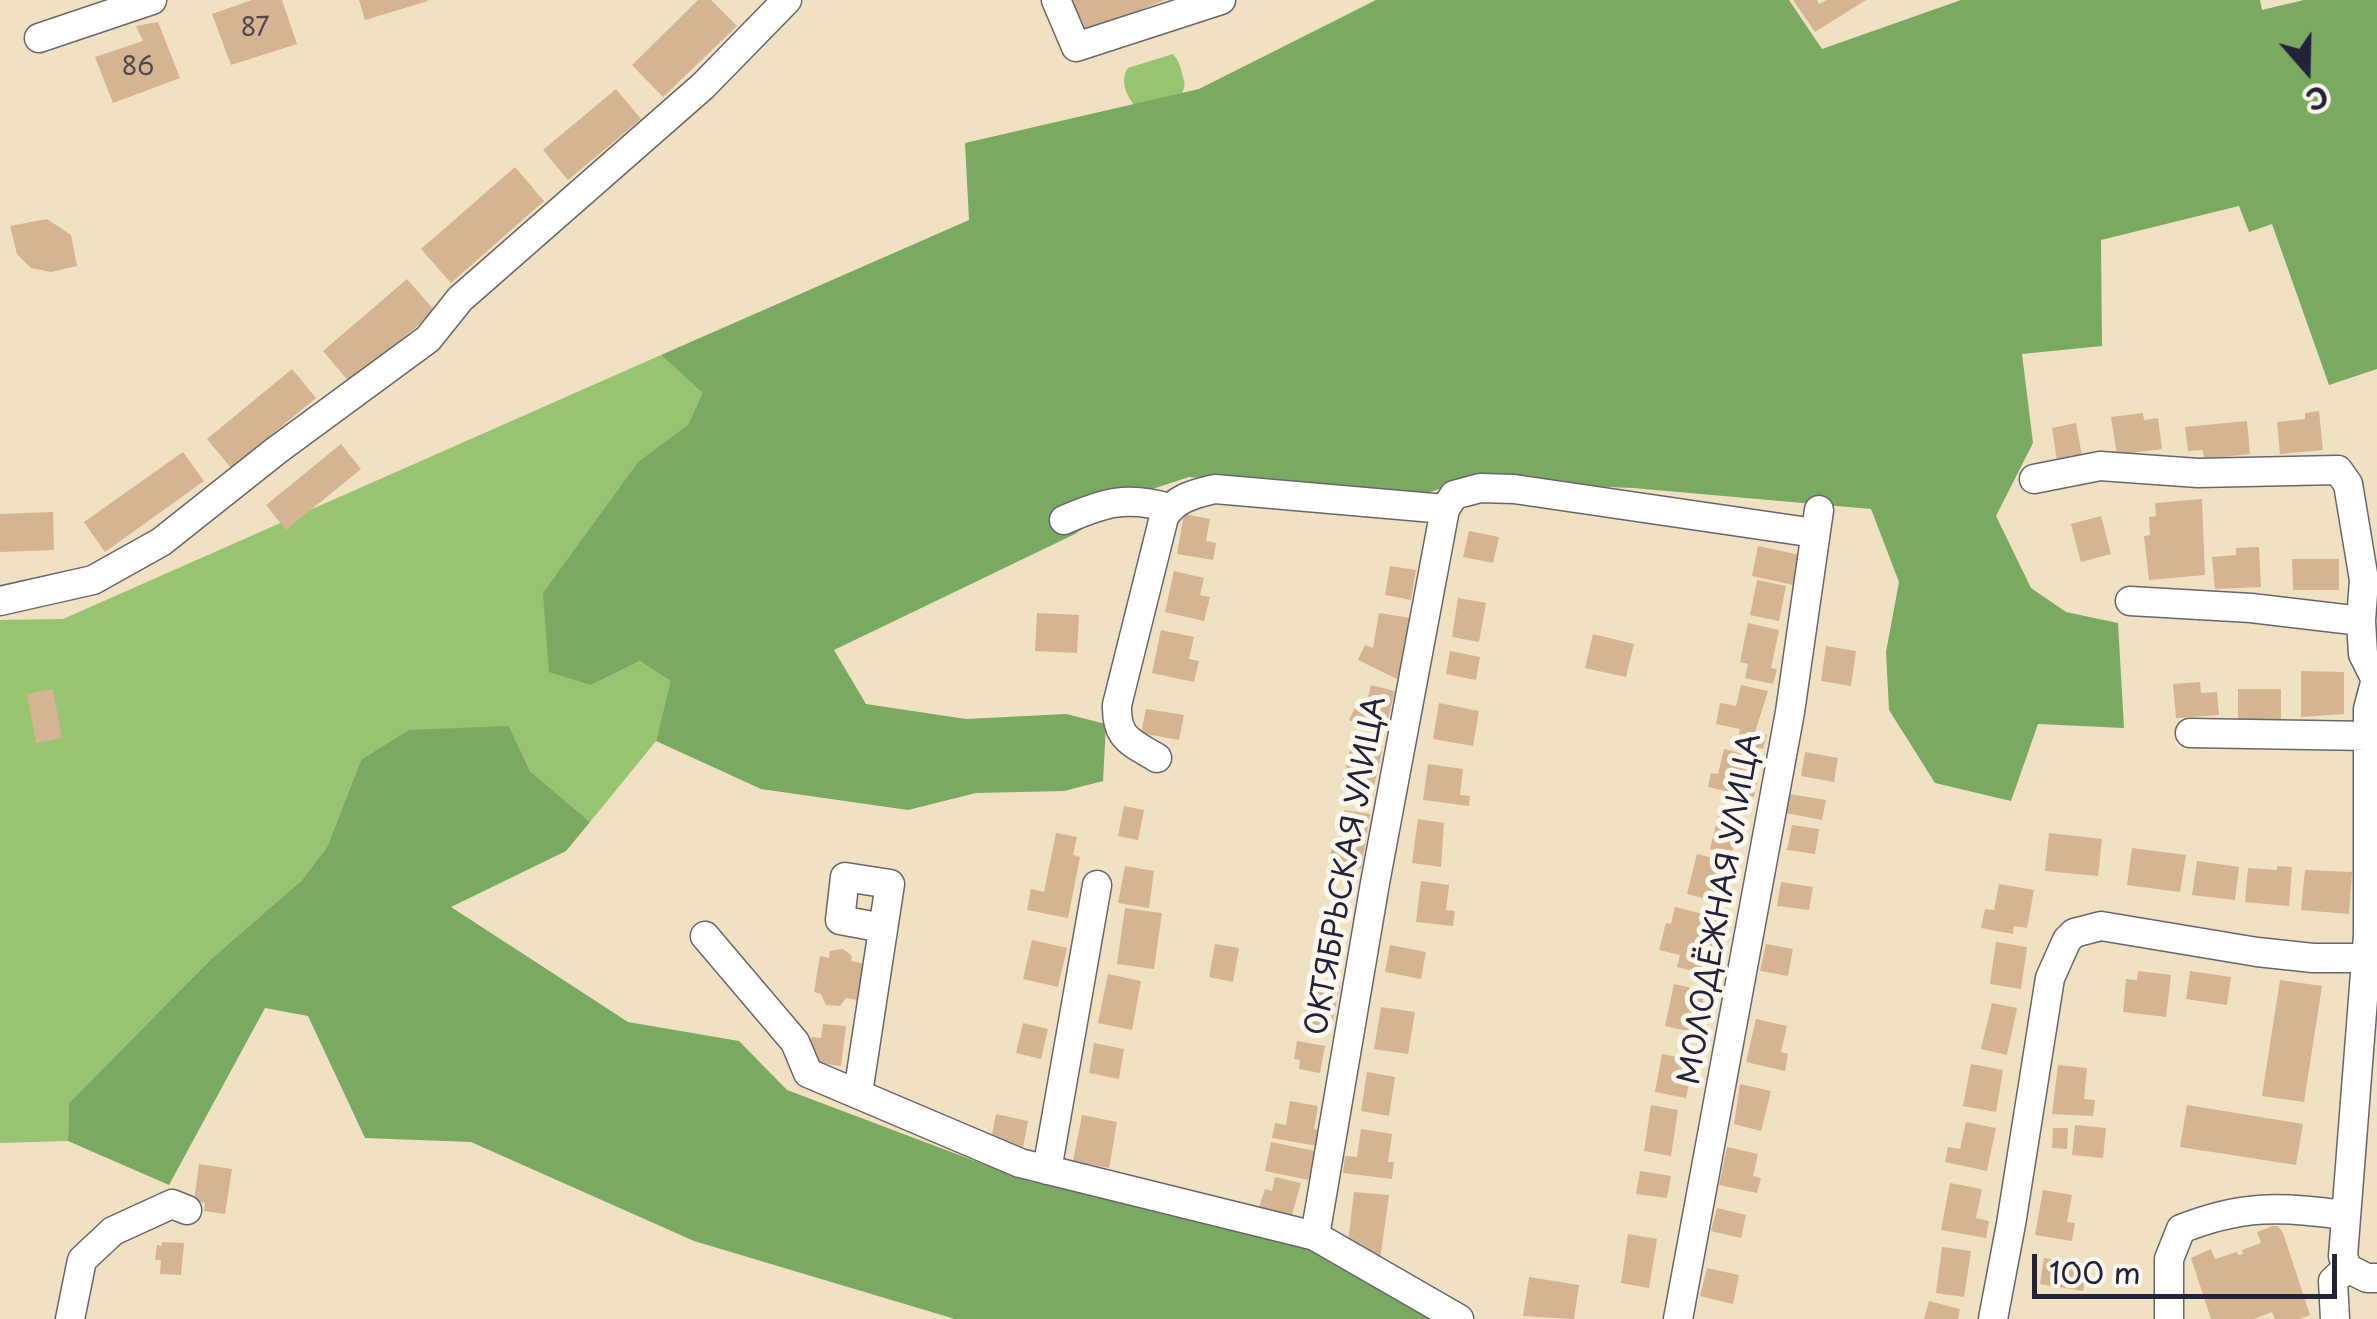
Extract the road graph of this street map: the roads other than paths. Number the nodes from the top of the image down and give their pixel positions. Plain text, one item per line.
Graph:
1 (152, 0) edge
2 (787, 0) edge
3 (1056, 0) edge
4 (1222, 0) edge
5 (123, 4) edge
6 (39, 38) dead end
7 (2034, 479) dead end
8 (1169, 508) junction
9 (1445, 509) junction
10 (1064, 520) dead end
11 (0, 601) edge
12 (2130, 601) dead end
13 (2361, 621) junction
14 (2376, 676) edge
15 (2371, 727) edge
16 (2190, 732) dead end
17 (1157, 758) dead end
18 (1097, 884) dead end
19 (883, 928) dead end
20 (705, 936) dead end
21 (2371, 943) edge
22 (858, 1093) junction
23 (2366, 1103) edge
24 (1046, 1170) junction
25 (187, 1210) dead end
26 (2344, 1214) junction
27 (1316, 1236) junction
28 (2347, 1268) junction
29 (2377, 1278) edge
30 (70, 1319) edge
31 (1458, 1319) edge
32 (1678, 1319) edge
33 (1992, 1319) edge
34 (2169, 1319) edge
35 (2335, 1319) edge

1 - 5 street
2 - 11 street
3 - 4 street
5 - 6 street
7 - 13 street
8 - 9 street
8 - 10 street
8 - 17 street
9 - 27 street, ОКТЯБРЬСКАЯ УЛИЦА
9 - 32 street, МОЛОДЁЖНАЯ УЛИЦА
12 - 13 street
13 - 14 street
14 - 15 street
15 - 16 street
15 - 21 street
18 - 24 street
19 - 22 street
20 - 22 street
21 - 23 street
21 - 33 street
22 - 24 street
23 - 26 street
24 - 27 street
25 - 30 street
26 - 28 street
26 - 34 street
27 - 31 street
28 - 29 street
28 - 35 street

